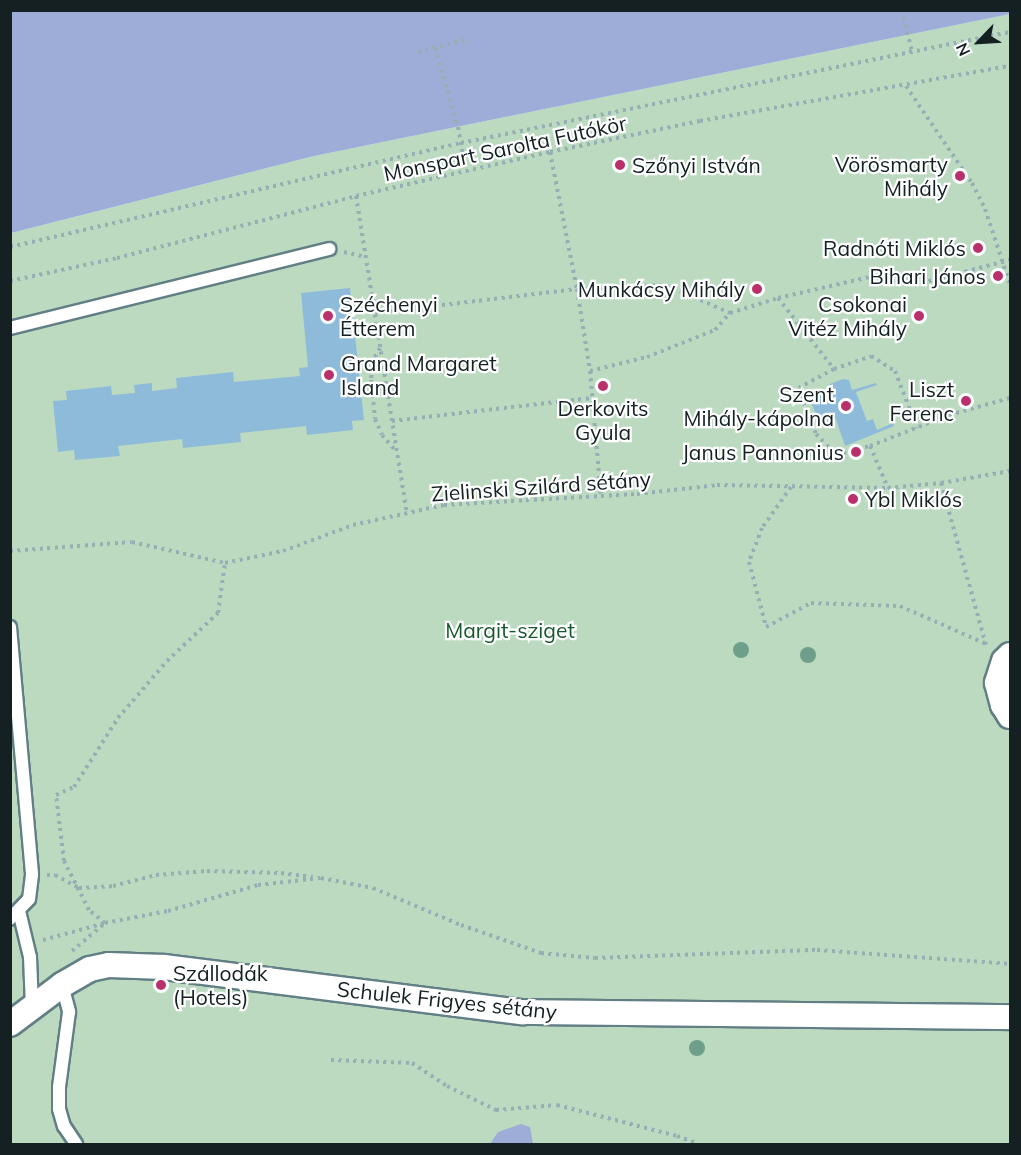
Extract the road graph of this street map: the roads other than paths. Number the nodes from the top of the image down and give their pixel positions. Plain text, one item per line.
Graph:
1 (329, 249) road end
2 (10, 328) edge
3 (10, 627) edge
4 (1011, 655) edge
5 (1011, 716) edge
6 (15, 915) edge
7 (62, 985) junction
8 (32, 1007) junction
9 (1011, 1017) edge
10 (10, 1024) edge
11 (76, 1144) edge

1 - 2 lane
3 - 6 lane
4 - 5 street
6 - 8 lane
7 - 8 street, Schulek Frigyes sétány
7 - 9 street, Schulek Frigyes sétány
7 - 11 lane
8 - 10 street, Schulek Frigyes sétány

